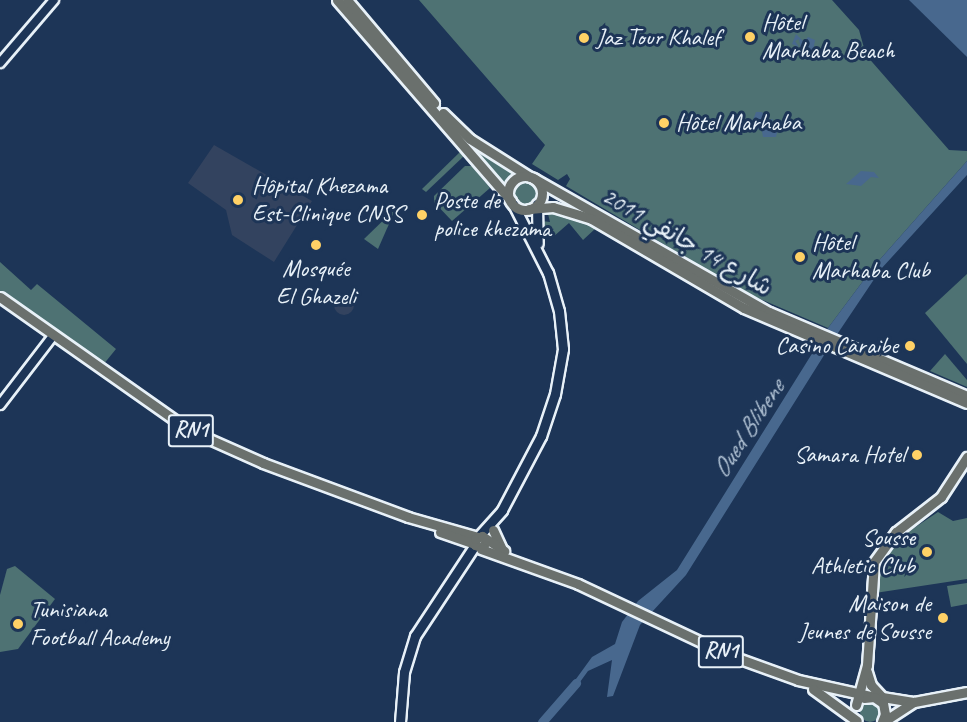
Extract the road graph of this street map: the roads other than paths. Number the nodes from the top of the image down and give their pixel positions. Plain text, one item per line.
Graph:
1 (54, 0) edge
2 (337, 0) edge
3 (347, 0) edge
4 (0, 63) edge
5 (532, 177) junction
6 (512, 203) junction
7 (534, 207) junction
8 (541, 254) junction
9 (0, 297) edge
10 (53, 336) junction
11 (822, 337) junction
12 (836, 343) junction
13 (967, 396) edge
14 (967, 404) edge
15 (0, 405) edge
16 (967, 457) edge
17 (502, 510) junction
18 (493, 530) junction
19 (480, 543) junction
20 (506, 552) junction
21 (522, 562) junction
22 (867, 665) junction
23 (798, 680) junction
24 (967, 692) edge
25 (859, 695) junction
26 (870, 696) junction
27 (914, 702) junction
28 (856, 705) junction
29 (886, 719) edge
30 (858, 721) edge
31 (400, 722) edge

1 - 4 street
2 - 6 main road
3 - 5 main road, شارع 14 جانفي 2011
5 - 6 main road
5 - 7 main road
5 - 11 main road, شارع 14 جانفي 2011
6 - 7 main road
6 - 8 main road
7 - 8 main road
7 - 11 main road, شارع 14 جانفي 2011
8 - 17 main road
9 - 10 main road, RN1
10 - 15 street
10 - 19 main road, RN1
11 - 12 main road
12 - 13 main road
12 - 14 main road
16 - 22 main road
17 - 18 main road
17 - 19 main road
18 - 19 main road
18 - 20 main road
19 - 20 main road, RN1
19 - 21 main road, RN1
19 - 31 main road
20 - 21 main road, RN1
21 - 23 main road, RN1
22 - 25 main road
22 - 27 main road
23 - 25 main road, RN1
23 - 30 main road, RN1
24 - 27 main road
25 - 26 main road, RN1
25 - 28 main road
26 - 28 main road
26 - 29 main road
27 - 29 main road
28 - 30 main road, RN1

